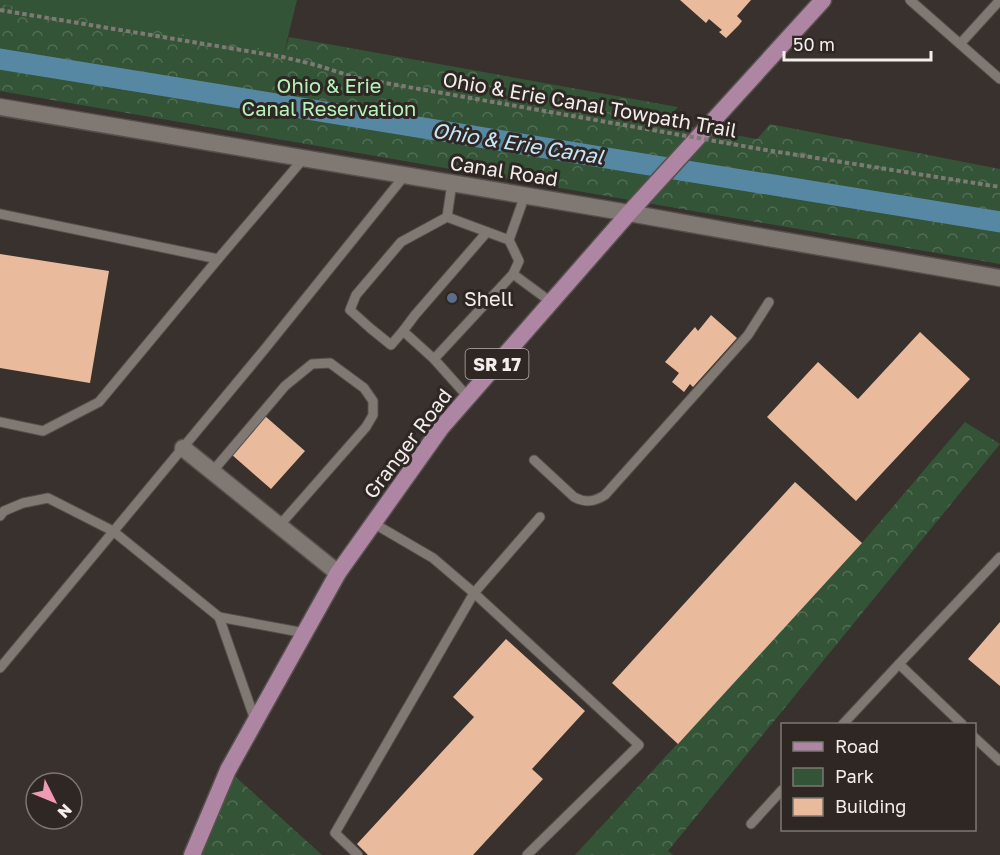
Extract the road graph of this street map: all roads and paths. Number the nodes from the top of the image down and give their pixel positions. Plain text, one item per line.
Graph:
1 (824, 0) edge
2 (910, 0) edge
3 (1000, 0) edge
4 (0, 10) edge
5 (960, 44) junction
6 (1000, 79) edge
7 (0, 106) edge
8 (304, 158) junction
9 (405, 175) junction
10 (452, 183) junction
11 (1000, 187) edge
12 (525, 195) junction
13 (629, 213) junction
14 (0, 214) edge
15 (447, 217) junction
16 (487, 232) junction
17 (509, 240) junction
18 (218, 259) junction
19 (513, 274) junction
20 (1000, 278) edge
21 (551, 302) junction
22 (769, 302) dead end
23 (403, 331) junction
24 (434, 359) junction
25 (468, 397) junction
26 (0, 422) edge
27 (183, 448) junction
28 (534, 460) dead end
29 (212, 472) junction
30 (0, 516) edge
31 (540, 517) dead end
32 (373, 523) junction
33 (279, 526) junction
34 (113, 531) junction
35 (1000, 557) edge
36 (338, 573) junction
37 (474, 593) junction
38 (219, 617) junction
39 (305, 633) junction
40 (899, 664) junction
41 (0, 668) edge
42 (256, 721) junction
43 (844, 723) edge
44 (961, 723) edge
45 (976, 738) edge
46 (1000, 761) edge
47 (781, 792) edge
48 (751, 824) dead end
49 (192, 855) edge
50 (358, 855) edge
51 (526, 855) edge

1 - 13 main road, Granger Road / SR 17
2 - 5 lane
3 - 5 lane
4 - 11 path, Ohio & Erie Canal Towpath Trail, bridge
5 - 6 lane
7 - 8 street, Canal Road
8 - 9 street, Canal Road
8 - 18 lane
9 - 10 street, Canal Road
9 - 27 lane
10 - 12 street, Canal Road
10 - 15 lane
12 - 13 street, Canal Road
12 - 17 lane
13 - 20 street, Canal Road
13 - 21 main road, Granger Road / SR 17
14 - 18 lane
15 - 16 lane
15 - 23 lane
16 - 17 lane
16 - 23 lane
17 - 19 lane
18 - 26 lane
19 - 21 lane
19 - 24 lane
21 - 25 main road, Granger Road / SR 17
22 - 28 lane
23 - 24 lane
24 - 25 lane
25 - 32 main road, Granger Road / SR 17
27 - 29 street
27 - 34 lane
29 - 33 street
29 - 33 lane
30 - 34 lane
31 - 37 lane
32 - 36 main road, Granger Road / SR 17
32 - 37 lane
33 - 36 street
34 - 38 lane
34 - 41 lane
35 - 40 lane
36 - 39 main road, Granger Road / SR 17
37 - 50 lane
37 - 51 lane
38 - 39 lane
38 - 42 lane
39 - 42 main road, Granger Road / SR 17
40 - 43 lane
40 - 44 lane
42 - 49 main road, Granger Road / SR 17
45 - 46 lane
47 - 48 lane

